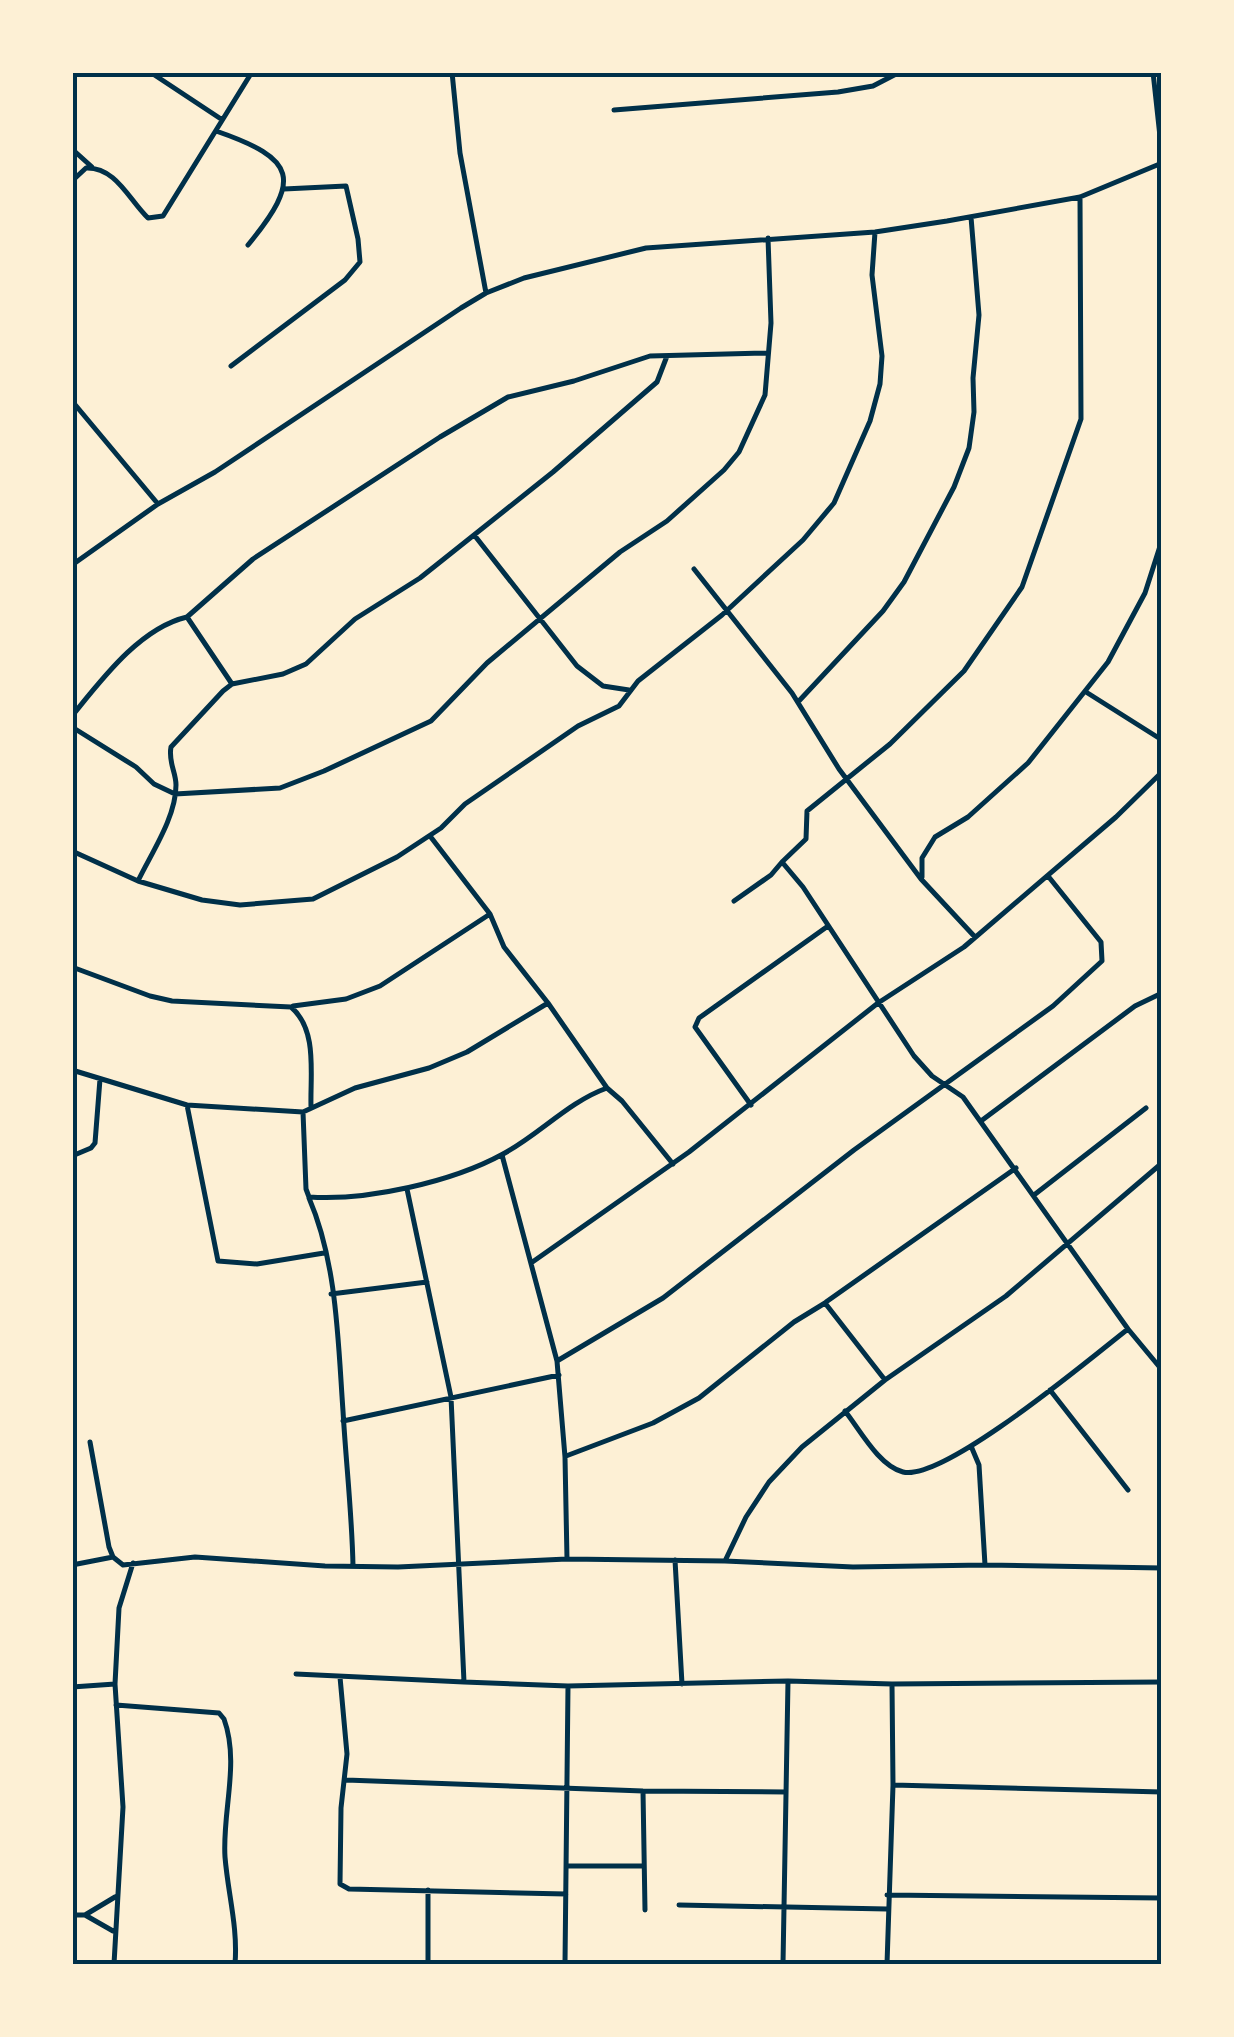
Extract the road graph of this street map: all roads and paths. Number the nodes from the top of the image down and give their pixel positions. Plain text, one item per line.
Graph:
1 (150, 72) edge
2 (252, 72) edge
3 (452, 72) edge
4 (900, 72) edge
5 (1153, 72) edge
6 (614, 110) dead end
7 (220, 118) junction
8 (216, 131) junction
9 (72, 149) edge
10 (1162, 155) edge
11 (1162, 163) edge
12 (92, 167) junction
13 (72, 182) edge
14 (284, 189) junction
15 (1080, 196) junction
16 (971, 216) junction
17 (875, 232) junction
18 (768, 238) junction
19 (248, 245) dead end
20 (486, 293) junction
21 (768, 352) junction
22 (667, 356) junction
23 (231, 366) dead end
24 (72, 400) edge
25 (158, 504) junction
26 (475, 536) junction
27 (1162, 540) edge
28 (72, 565) edge
29 (694, 570) dead end
30 (728, 610) junction
31 (188, 617) junction
32 (540, 619) junction
33 (232, 684) junction
34 (630, 690) junction
35 (1086, 692) junction
36 (798, 702) junction
37 (72, 716) edge
38 (72, 727) edge
39 (1162, 740) edge
40 (1162, 772) edge
41 (848, 781) junction
42 (174, 794) junction
43 (430, 836) junction
44 (72, 851) edge
45 (782, 862) junction
46 (1047, 875) junction
47 (922, 879) junction
48 (138, 881) junction
49 (734, 901) dead end
50 (490, 914) junction
51 (828, 926) junction
52 (975, 937) junction
53 (72, 967) edge
54 (1162, 993) edge
55 (548, 1003) junction
56 (878, 1003) junction
57 (291, 1006) junction
58 (72, 1070) edge
59 (100, 1079) junction
60 (946, 1084) junction
61 (607, 1088) junction
62 (187, 1105) junction
63 (751, 1105) junction
64 (1146, 1108) dead end
65 (311, 1109) junction
66 (302, 1112) junction
67 (981, 1121) junction
68 (502, 1155) junction
69 (72, 1156) edge
70 (1162, 1163) edge
71 (673, 1164) junction
72 (1016, 1168) junction
73 (407, 1190) junction
74 (1034, 1194) junction
75 (309, 1197) junction
76 (1070, 1243) junction
77 (324, 1253) junction
78 (532, 1263) junction
79 (427, 1282) junction
80 (332, 1294) junction
81 (825, 1302) junction
82 (1128, 1329) junction
83 (557, 1361) junction
84 (1162, 1370) edge
85 (559, 1376) junction
86 (885, 1380) junction
87 (1050, 1390) junction
88 (450, 1397) junction
89 (845, 1412) junction
90 (343, 1421) junction
91 (90, 1442) dead end
92 (971, 1446) junction
93 (565, 1456) junction
94 (1128, 1490) dead end
95 (114, 1557) junction
96 (568, 1559) junction
97 (675, 1560) junction
98 (725, 1561) junction
99 (460, 1562) junction
100 (133, 1563) junction
101 (984, 1564) junction
102 (72, 1565) edge
103 (354, 1566) junction
104 (1162, 1568) edge
105 (296, 1674) dead end
106 (340, 1677) junction
107 (788, 1681) junction
108 (464, 1682) junction
109 (1162, 1682) edge
110 (114, 1684) junction
111 (682, 1684) junction
112 (892, 1684) junction
113 (568, 1686) junction
114 (72, 1688) edge
115 (116, 1705) junction
116 (346, 1780) junction
117 (893, 1784) junction
118 (566, 1789) junction
119 (643, 1791) junction
120 (786, 1792) junction
121 (1162, 1792) edge
122 (566, 1866) junction
123 (644, 1866) junction
124 (428, 1890) junction
125 (566, 1894) junction
126 (888, 1895) junction
127 (115, 1897) junction
128 (1162, 1898) edge
129 (678, 1905) dead end
130 (786, 1905) junction
131 (645, 1910) dead end
132 (887, 1910) junction
133 (72, 1915) edge
134 (85, 1915) junction
135 (114, 1932) junction
136 (114, 1964) edge
137 (235, 1964) edge
138 (428, 1964) edge
139 (565, 1964) edge
140 (784, 1964) edge
141 (887, 1964) edge

1 - 7 street
2 - 7 street
3 - 20 street
4 - 6 street
5 - 10 street
7 - 8 street
8 - 12 street
8 - 14 street
9 - 12 street
11 - 15 street
12 - 13 street
14 - 19 street
14 - 23 street
15 - 16 street
15 - 41 street
16 - 17 street
16 - 36 street
17 - 18 street
17 - 30 street
18 - 20 street
18 - 21 street
20 - 25 street
21 - 22 street
21 - 32 street
22 - 26 street
22 - 31 street
24 - 25 street
25 - 28 street
26 - 32 street
26 - 33 street
27 - 35 street
29 - 30 street
30 - 34 street
30 - 36 street
31 - 33 street
31 - 37 street
32 - 34 street
32 - 42 street
33 - 42 street
34 - 43 street
35 - 39 street
35 - 47 street
36 - 41 street
38 - 42 street
40 - 46 street
41 - 45 street
41 - 47 street
42 - 48 street
43 - 48 street
43 - 50 street
44 - 48 street
45 - 49 street
45 - 51 street
46 - 52 street
46 - 60 street
47 - 52 street
50 - 55 street
50 - 57 street
51 - 56 street
51 - 63 street
52 - 56 street
53 - 57 street
54 - 67 street
55 - 61 street
55 - 65 street
56 - 60 street
56 - 63 street
57 - 65 street
58 - 59 street
59 - 62 street
59 - 69 street
60 - 67 street
60 - 83 street
61 - 68 street
61 - 71 street
62 - 66 street
62 - 77 street
63 - 71 street
64 - 74 street
65 - 66 street
66 - 75 street
67 - 72 street
68 - 73 street
68 - 78 street
70 - 76 street
71 - 78 street
72 - 74 street
72 - 81 street
73 - 75 street
73 - 79 street
74 - 76 street
75 - 77 street
76 - 82 street
76 - 86 street
77 - 80 street
78 - 83 street
79 - 80 street
79 - 88 street
80 - 90 street
81 - 86 street
81 - 93 street
82 - 84 street
82 - 87 street
83 - 85 street
85 - 88 street
85 - 93 street
86 - 89 street
87 - 92 street
87 - 94 street
88 - 90 street
88 - 99 street
89 - 92 street
89 - 98 street
90 - 103 street
91 - 95 street
92 - 101 street
93 - 96 street
95 - 100 street
95 - 102 street
96 - 97 street
96 - 99 street
97 - 98 street
97 - 111 street
98 - 101 street
99 - 103 street
99 - 108 street
100 - 103 street
100 - 110 street
101 - 104 street
105 - 106 street
106 - 108 street
106 - 116 street
107 - 111 street
107 - 112 street
107 - 120 street
108 - 113 street
109 - 112 street
110 - 114 street
110 - 115 street
111 - 113 street
112 - 117 street
113 - 118 street
115 - 127 street
115 - 137 street
116 - 118 street
116 - 124 street
117 - 121 street
117 - 126 street
118 - 119 street
118 - 122 street
119 - 120 street
119 - 123 street
120 - 130 street
122 - 123 street
122 - 125 street
123 - 131 street
124 - 125 street
124 - 138 street
125 - 139 street
126 - 128 street
126 - 132 street
127 - 134 street
127 - 135 street
129 - 130 street
130 - 132 street
130 - 140 street
132 - 141 street
133 - 134 street
134 - 135 street
135 - 136 street

